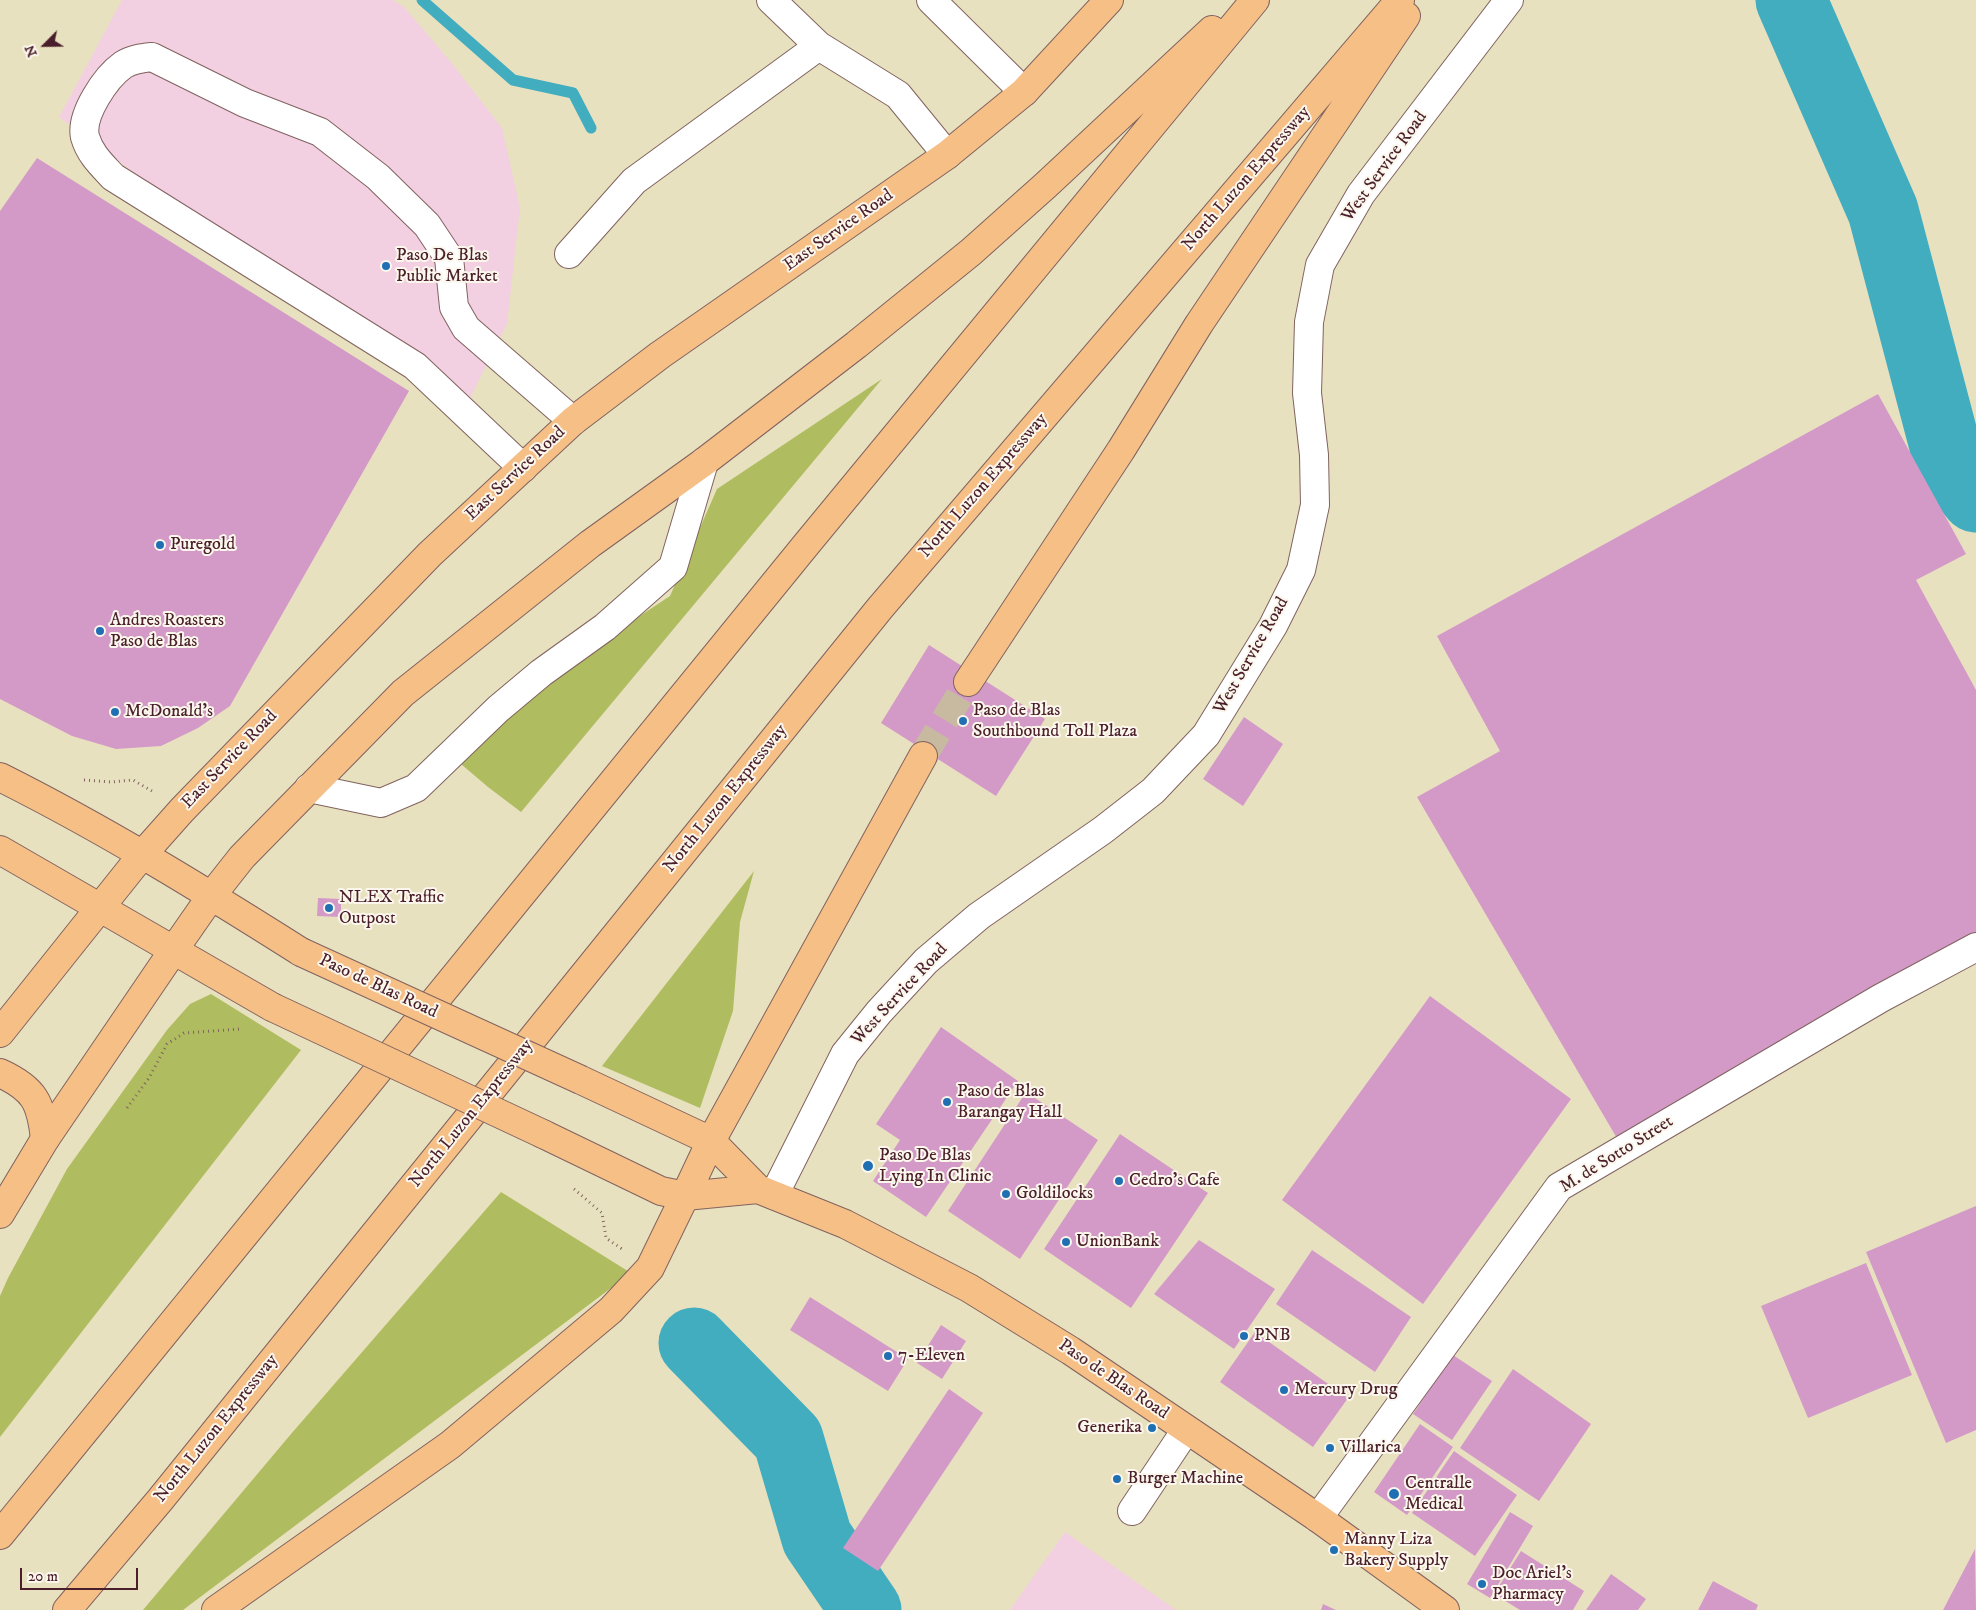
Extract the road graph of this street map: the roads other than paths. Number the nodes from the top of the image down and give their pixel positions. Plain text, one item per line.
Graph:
1 (771, 0) edge
2 (931, 0) edge
3 (1109, 0) edge
4 (1244, 0) edge
5 (1255, 0) edge
6 (1400, 0) edge
7 (1417, 0) edge
8 (1509, 0) edge
9 (1530, 0) edge
10 (1483, 36) junction
11 (820, 46) junction
12 (1024, 92) junction
13 (947, 155) junction
14 (569, 254) dead end
15 (573, 421) junction
16 (704, 462) junction
17 (523, 468) junction
18 (968, 682) tunnel mouth
19 (923, 756) tunnel mouth
20 (0, 777) edge
21 (309, 788) junction
22 (0, 850) edge
23 (142, 855) junction
24 (212, 896) junction
25 (101, 907) junction
26 (1976, 947) edge
27 (173, 951) junction
28 (0, 1033) edge
29 (0, 1073) edge
30 (45, 1139) junction
31 (711, 1141) junction
32 (766, 1192) junction
33 (685, 1196) junction
34 (0, 1214) edge
35 (1186, 1430) junction
36 (1132, 1511) dead end
37 (1318, 1518) junction
38 (0, 1535) edge
39 (68, 1610) edge
40 (216, 1610) edge
41 (1445, 1610) edge

1 - 11 street
2 - 12 street
3 - 12 main road, East Service Road
4 - 16 main road
5 - 38 main road
6 - 39 main road, North Luzon Expressway
7 - 18 main road
8 - 10 street, West Service Road
9 - 10 street
10 - 32 street, West Service Road
11 - 13 street
11 - 14 street
12 - 13 main road, East Service Road
13 - 15 main road, East Service Road
15 - 17 main road, East Service Road
15 - 17 street
16 - 21 main road
16 - 21 street
17 - 23 main road, East Service Road
19 - 31 main road
20 - 23 main road, Paso de Blas Road
21 - 24 main road
22 - 25 main road, Paso de Blas Road
23 - 24 main road, Paso de Blas Road
23 - 25 main road, East Service Road
24 - 27 main road
24 - 31 main road, Paso de Blas Road, bridge
25 - 27 main road, Paso de Blas Road
25 - 28 main road, East Service Road
26 - 37 street, M. de Sotto Street
27 - 30 main road
27 - 33 main road, Paso de Blas Road, bridge
29 - 30 main road
30 - 34 main road
31 - 32 main road, Paso de Blas Road
31 - 33 main road
32 - 33 main road, Paso de Blas Road
32 - 35 main road, Paso de Blas Road
33 - 40 main road
35 - 36 street
35 - 37 main road, Paso de Blas Road
37 - 41 main road, Paso de Blas Road

